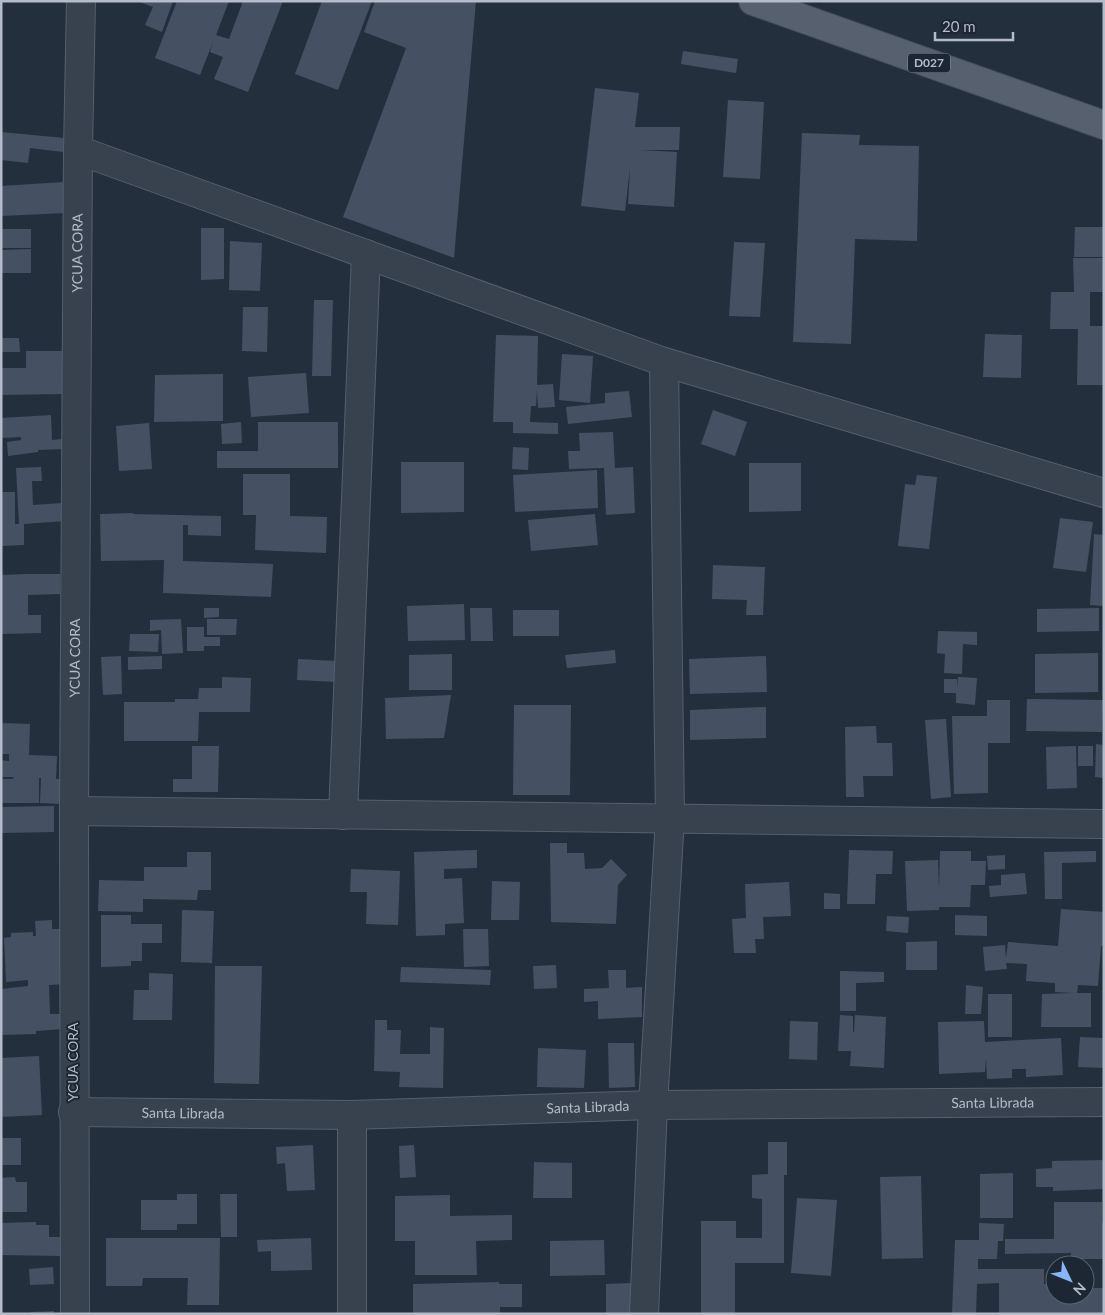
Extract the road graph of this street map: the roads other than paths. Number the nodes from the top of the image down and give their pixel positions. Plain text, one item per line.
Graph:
1 (81, 1) edge
2 (753, 1) edge
3 (1104, 125) edge
4 (78, 150) junction
5 (366, 254) junction
6 (664, 362) junction
7 (1104, 493) edge
8 (74, 811) junction
9 (343, 815) junction
10 (670, 818) junction
11 (1104, 824) edge
12 (1104, 1102) edge
13 (653, 1105) junction
14 (73, 1112) junction
15 (352, 1115) junction
16 (75, 1314) edge
17 (352, 1314) edge
18 (644, 1314) edge

1 - 4 street, YCUA CORA
2 - 3 main road, D027
4 - 5 street
4 - 8 street, YCUA CORA
5 - 6 street
5 - 9 street
6 - 7 street
6 - 10 street
8 - 9 street
8 - 14 street, YCUA CORA
9 - 10 street
10 - 11 street
10 - 13 street
12 - 13 street, Santa Librada
13 - 15 street, Santa Librada
13 - 18 street
14 - 15 street, Santa Librada
14 - 16 street, YCUA CORA
15 - 17 street

